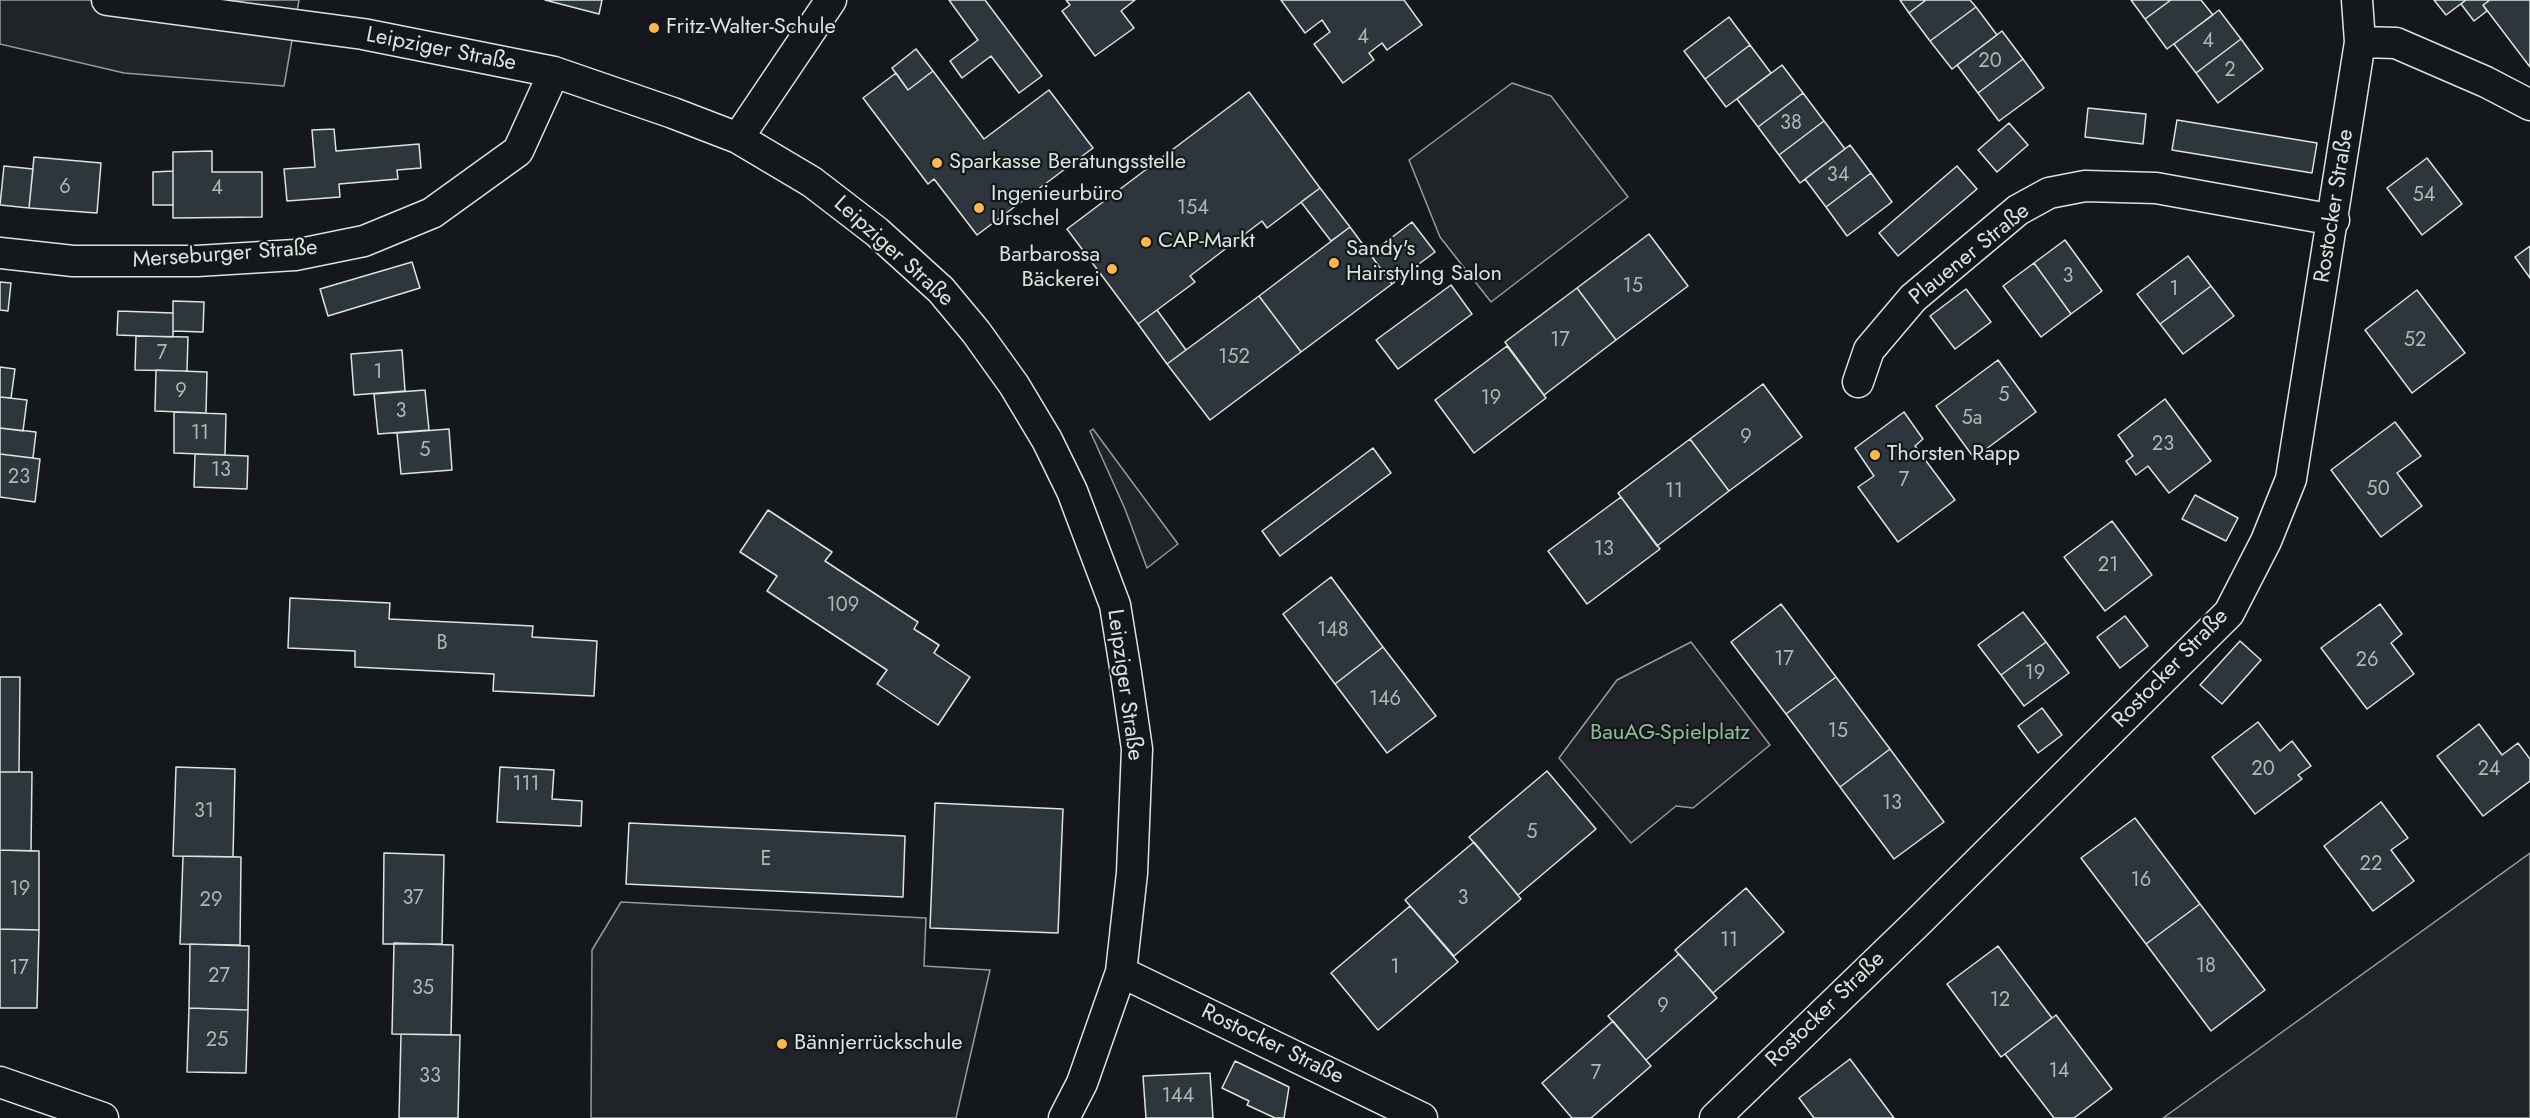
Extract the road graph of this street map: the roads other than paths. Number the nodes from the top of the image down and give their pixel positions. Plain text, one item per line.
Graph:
1 (107, 0) edge
2 (831, 0) edge
3 (2357, 0) edge
4 (2360, 42) junction
5 (554, 72) junction
6 (2530, 105) edge
7 (738, 138) junction
8 (2334, 220) junction
9 (0, 253) edge
10 (1858, 382) dead end
11 (1121, 972) junction
12 (0, 1082) edge
13 (103, 1118) edge
14 (1064, 1118) edge
15 (1422, 1118) edge
16 (1715, 1118) edge

1 - 5 street, Leipziger Straße
2 - 7 street
3 - 4 street, Rostocker Straße
4 - 6 street
4 - 8 street, Rostocker Straße
5 - 7 street, Leipziger Straße
5 - 9 street, Merseburger Straße
7 - 11 street, Leipziger Straße
8 - 10 street, Plauener Straße
8 - 16 street, Rostocker Straße
11 - 14 street, Leipziger Straße
11 - 15 street, Rostocker Straße
12 - 13 street

